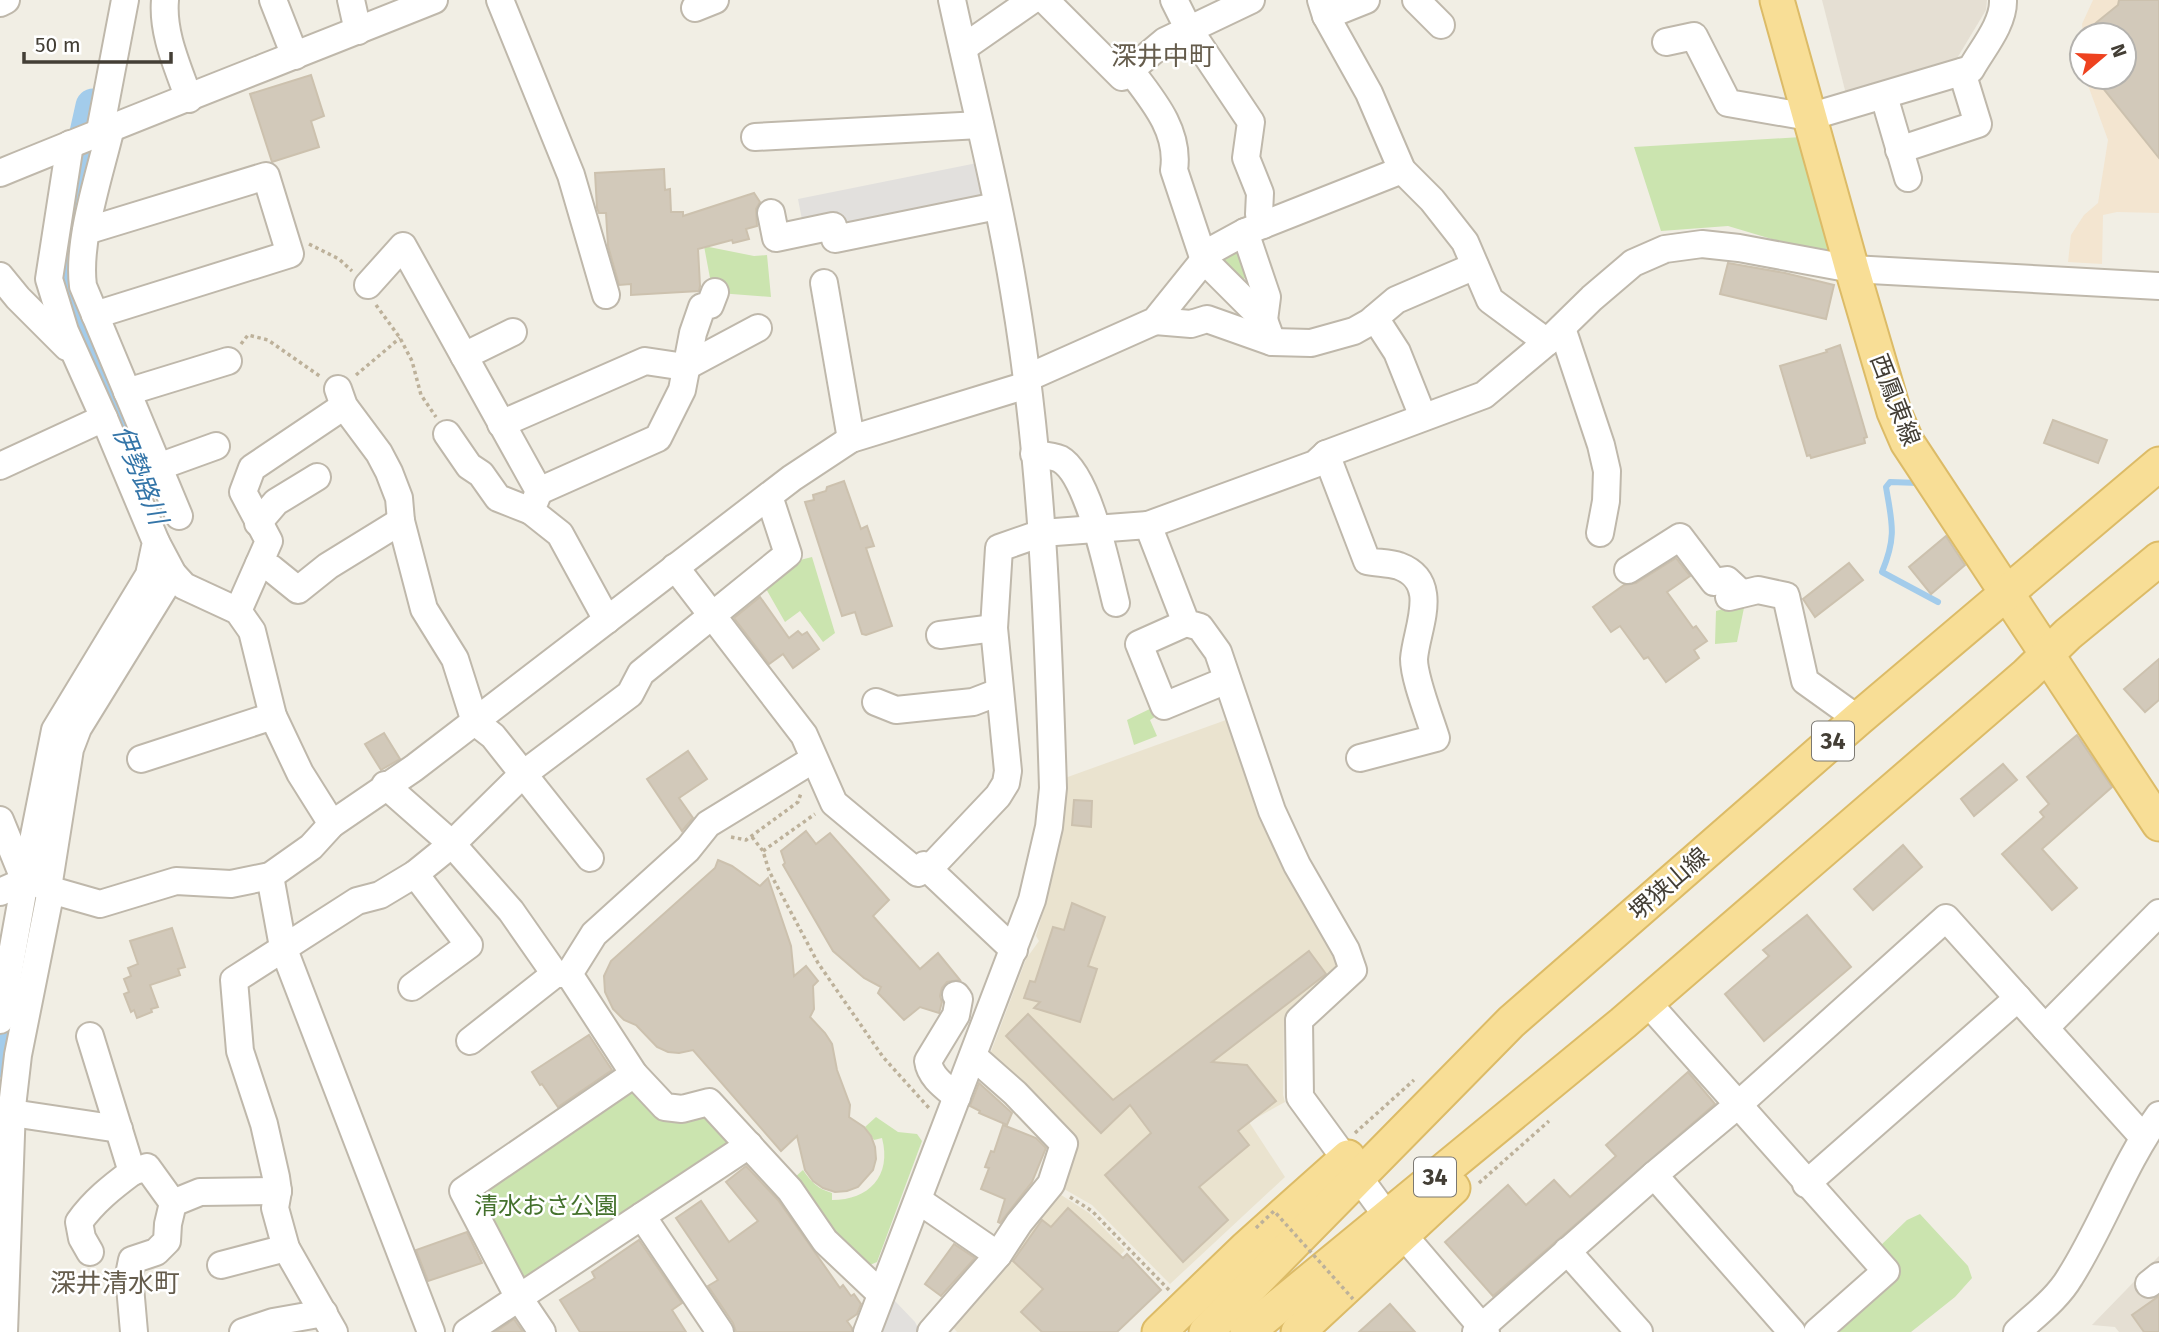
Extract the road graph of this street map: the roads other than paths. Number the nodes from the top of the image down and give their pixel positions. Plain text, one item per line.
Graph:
1 (6, 0) edge
2 (125, 0) edge
3 (165, 0) edge
4 (272, 0) edge
5 (351, 0) edge
6 (433, 0) edge
7 (500, 0) edge
8 (952, 0) edge
9 (1032, 0) edge
10 (1045, 0) edge
11 (1174, 0) edge
12 (1251, 0) edge
13 (1366, 0) edge
14 (1416, 0) edge
15 (1777, 0) edge
16 (2003, 0) edge
17 (0, 3) edge
18 (1323, 8) edge
19 (1441, 25) dead end
20 (1188, 28) junction
21 (358, 31) junction
22 (1666, 42) dead end
23 (963, 48) junction
24 (295, 56) junction
25 (1130, 70) junction
26 (1962, 72) junction
27 (1884, 96) junction
28 (189, 99) junction
29 (1809, 117) junction
30 (980, 125) junction
31 (91, 135) junction
32 (755, 136) dead end
33 (1899, 150) junction
34 (1402, 170) junction
35 (0, 173) edge
36 (1908, 178) dead end
37 (997, 206) junction
38 (771, 213) dead end
39 (1254, 228) junction
40 (86, 231) junction
41 (1203, 260) junction
42 (1475, 266) junction
43 (1852, 269) junction
44 (0, 276) edge
45 (824, 282) dead end
46 (368, 285) road end
47 (2159, 286) edge
48 (606, 295) dead end
49 (709, 300) dead end
50 (95, 315) junction
51 (1375, 318) junction
52 (1155, 321) junction
53 (758, 328) dead end
54 (1268, 331) junction
55 (513, 332) dead end
56 (1554, 335) junction
57 (76, 356) junction
58 (464, 356) junction
59 (228, 360) road end
60 (685, 368) junction
61 (1027, 382) junction
62 (127, 392) junction
63 (1423, 417) junction
64 (140, 422) junction
65 (501, 424) junction
66 (108, 425) junction
67 (447, 434) road end
68 (851, 439) junction
69 (216, 446) dead end
70 (1034, 454) junction
71 (1326, 454) junction
72 (2159, 464) edge
73 (0, 466) edge
74 (158, 467) junction
75 (317, 477) dead end
76 (769, 496) junction
77 (535, 501) junction
78 (179, 516) dead end
79 (401, 521) junction
80 (258, 523) junction
81 (1148, 525) junction
82 (1097, 529) junction
83 (1042, 533) junction
84 (1600, 533) dead end
85 (156, 543) junction
86 (2159, 559) edge
87 (259, 564) junction
88 (676, 567) junction
89 (1629, 570) dead end
90 (173, 573) junction
91 (2007, 594) junction
92 (1116, 603) dead end
93 (238, 611) junction
94 (712, 615) junction
95 (607, 620) junction
96 (1186, 623) junction
97 (993, 628) junction
98 (940, 635) dead end
99 (2048, 654) junction
100 (1227, 680) junction
101 (999, 692) junction
102 (876, 702) dead end
103 (273, 716) junction
104 (1858, 719) junction
105 (475, 722) junction
106 (1360, 758) dead end
107 (141, 759) dead end
108 (814, 759) junction
109 (522, 775) junction
110 (386, 785) junction
111 (0, 820) edge
112 (332, 824) junction
113 (2159, 824) edge
114 (452, 844) junction
115 (590, 858) dead end
116 (929, 869) junction
117 (415, 874) junction
118 (270, 876) junction
119 (40, 886) junction
120 (0, 892) edge
121 (2159, 913) edge
122 (284, 947) junction
123 (1014, 950) junction
124 (562, 974) junction
125 (412, 987) dead end
126 (2018, 998) junction
127 (1635, 1013) junction
128 (988, 1017) junction
129 (0, 1020) edge
130 (2045, 1028) junction
131 (90, 1035) dead end
132 (470, 1041) dead end
133 (973, 1056) junction
134 (634, 1074) junction
135 (957, 1097) junction
136 (9, 1098) edge
137 (1739, 1104) junction
138 (2159, 1115) edge
139 (119, 1129) junction
140 (2143, 1137) junction
141 (749, 1145) junction
142 (1351, 1168) junction
143 (132, 1171) junction
144 (1654, 1175) junction
145 (277, 1184) junction
146 (1806, 1184) junction
147 (918, 1200) junction
148 (173, 1203) junction
149 (642, 1216) junction
150 (1396, 1226) junction
151 (286, 1248) junction
152 (1567, 1251) junction
153 (90, 1252) dead end
154 (998, 1255) junction
155 (221, 1265) dead end
156 (881, 1294) junction
157 (519, 1298) junction
158 (329, 1323) edge
159 (1481, 1330) edge
160 (4, 1332) edge
161 (134, 1332) edge
162 (243, 1332) edge
163 (431, 1332) edge
164 (467, 1332) edge
165 (542, 1332) edge
166 (720, 1332) edge
167 (867, 1332) edge
168 (931, 1332) edge
169 (1158, 1332) edge
170 (1206, 1332) edge
171 (1247, 1332) edge
172 (1298, 1332) edge
173 (1639, 1332) edge
174 (1792, 1332) edge
175 (1817, 1332) edge
176 (2017, 1332) edge

1 - 17 street
2 - 31 street
3 - 28 street
4 - 24 street
5 - 21 street
6 - 21 street
7 - 48 street
8 - 23 street
9 - 23 street
10 - 25 street
11 - 20 street
12 - 20 street
13 - 18 street
14 - 19 street
15 - 29 main road, 西鳳東線
16 - 26 street
18 - 34 street
20 - 25 street
20 - 39 street
21 - 24 street
22 - 29 street
23 - 30 street
24 - 28 street
25 - 41 street
26 - 27 street
26 - 33 street
27 - 29 street
27 - 33 street
28 - 31 street
29 - 43 main road, 西鳳東線
30 - 32 street
30 - 37 street
31 - 35 street
31 - 40 street
31 - 57 street
33 - 36 street
34 - 39 street
34 - 42 street
37 - 38 street
37 - 61 street
39 - 41 street
39 - 54 street
40 - 50 street
40 - 50 street
41 - 52 street
41 - 54 street
42 - 51 street
42 - 56 street
43 - 47 street
43 - 56 street
43 - 91 main road, 西鳳東線
44 - 57 street
45 - 68 street
46 - 58 street
49 - 60 street
50 - 62 street
51 - 54 street
51 - 63 street
52 - 54 street
52 - 61 street
53 - 60 street
55 - 58 street
56 - 63 street
56 - 84 street
57 - 66 street
58 - 65 street
59 - 62 street
60 - 65 street
60 - 77 street
61 - 68 street
61 - 70 street
62 - 64 street
63 - 71 street
64 - 66 street
64 - 74 street
65 - 77 street
66 - 73 street
66 - 85 street
67 - 77 street
68 - 76 street
69 - 74 street
70 - 82 street
70 - 83 street
71 - 81 street
71 - 106 street
72 - 91 main road, 堺狭山線 / 34
74 - 78 street
75 - 80 street
76 - 88 street
76 - 94 street
77 - 95 street
79 - 80 street
79 - 87 street
79 - 105 street
80 - 87 street
81 - 82 street
81 - 96 street
82 - 83 street
82 - 92 street
83 - 97 street
83 - 123 street
85 - 90 street
85 - 119 street
86 - 99 main road
87 - 93 street
88 - 94 street
88 - 95 street
89 - 104 street
90 - 93 street
90 - 119 street
91 - 99 main road, 西鳳東線
91 - 104 main road, 堺狭山線 / 34
93 - 103 street
94 - 108 street
94 - 109 street
95 - 105 street
96 - 100 street
96 - 100 street
97 - 98 street
97 - 101 street
99 - 113 main road, 西鳳東線
99 - 127 main road
100 - 142 street
101 - 102 street
101 - 116 street
103 - 107 street
103 - 112 street
104 - 142 main road, 堺狭山線 / 34
105 - 109 street
105 - 110 street
108 - 116 street
108 - 124 street
109 - 114 street
109 - 115 street
110 - 112 street
110 - 114 street
111 - 119 street
112 - 118 street
114 - 117 street
114 - 124 street
116 - 123 street
117 - 122 street
117 - 125 street
118 - 119 street
118 - 122 street
119 - 120 street
119 - 129 street
119 - 136 street
121 - 130 street
122 - 145 street
122 - 163 street
123 - 128 street
124 - 132 street
124 - 134 street
126 - 130 street
126 - 137 street
126 - 146 street
127 - 137 street
127 - 150 main road
128 - 133 street
128 - 135 street
130 - 140 street
131 - 139 street
133 - 135 street
133 - 154 street
134 - 141 street
134 - 157 street
135 - 147 street
136 - 139 street
136 - 160 street
137 - 144 street
137 - 146 street
138 - 140 street
139 - 143 street
140 - 176 street
141 - 149 street
141 - 156 street
142 - 150 street
142 - 169 main road
142 - 170 main road
143 - 148 street
143 - 153 street
144 - 152 street
144 - 174 street
145 - 148 street
145 - 151 street
146 - 175 street
147 - 154 street
147 - 156 street
148 - 161 street
149 - 157 street
149 - 166 street
150 - 159 street
150 - 171 main road, 34
150 - 172 main road
151 - 155 street
151 - 158 street
152 - 159 street
152 - 173 street
154 - 168 street
156 - 167 street
157 - 164 street
157 - 165 street
158 - 162 street

